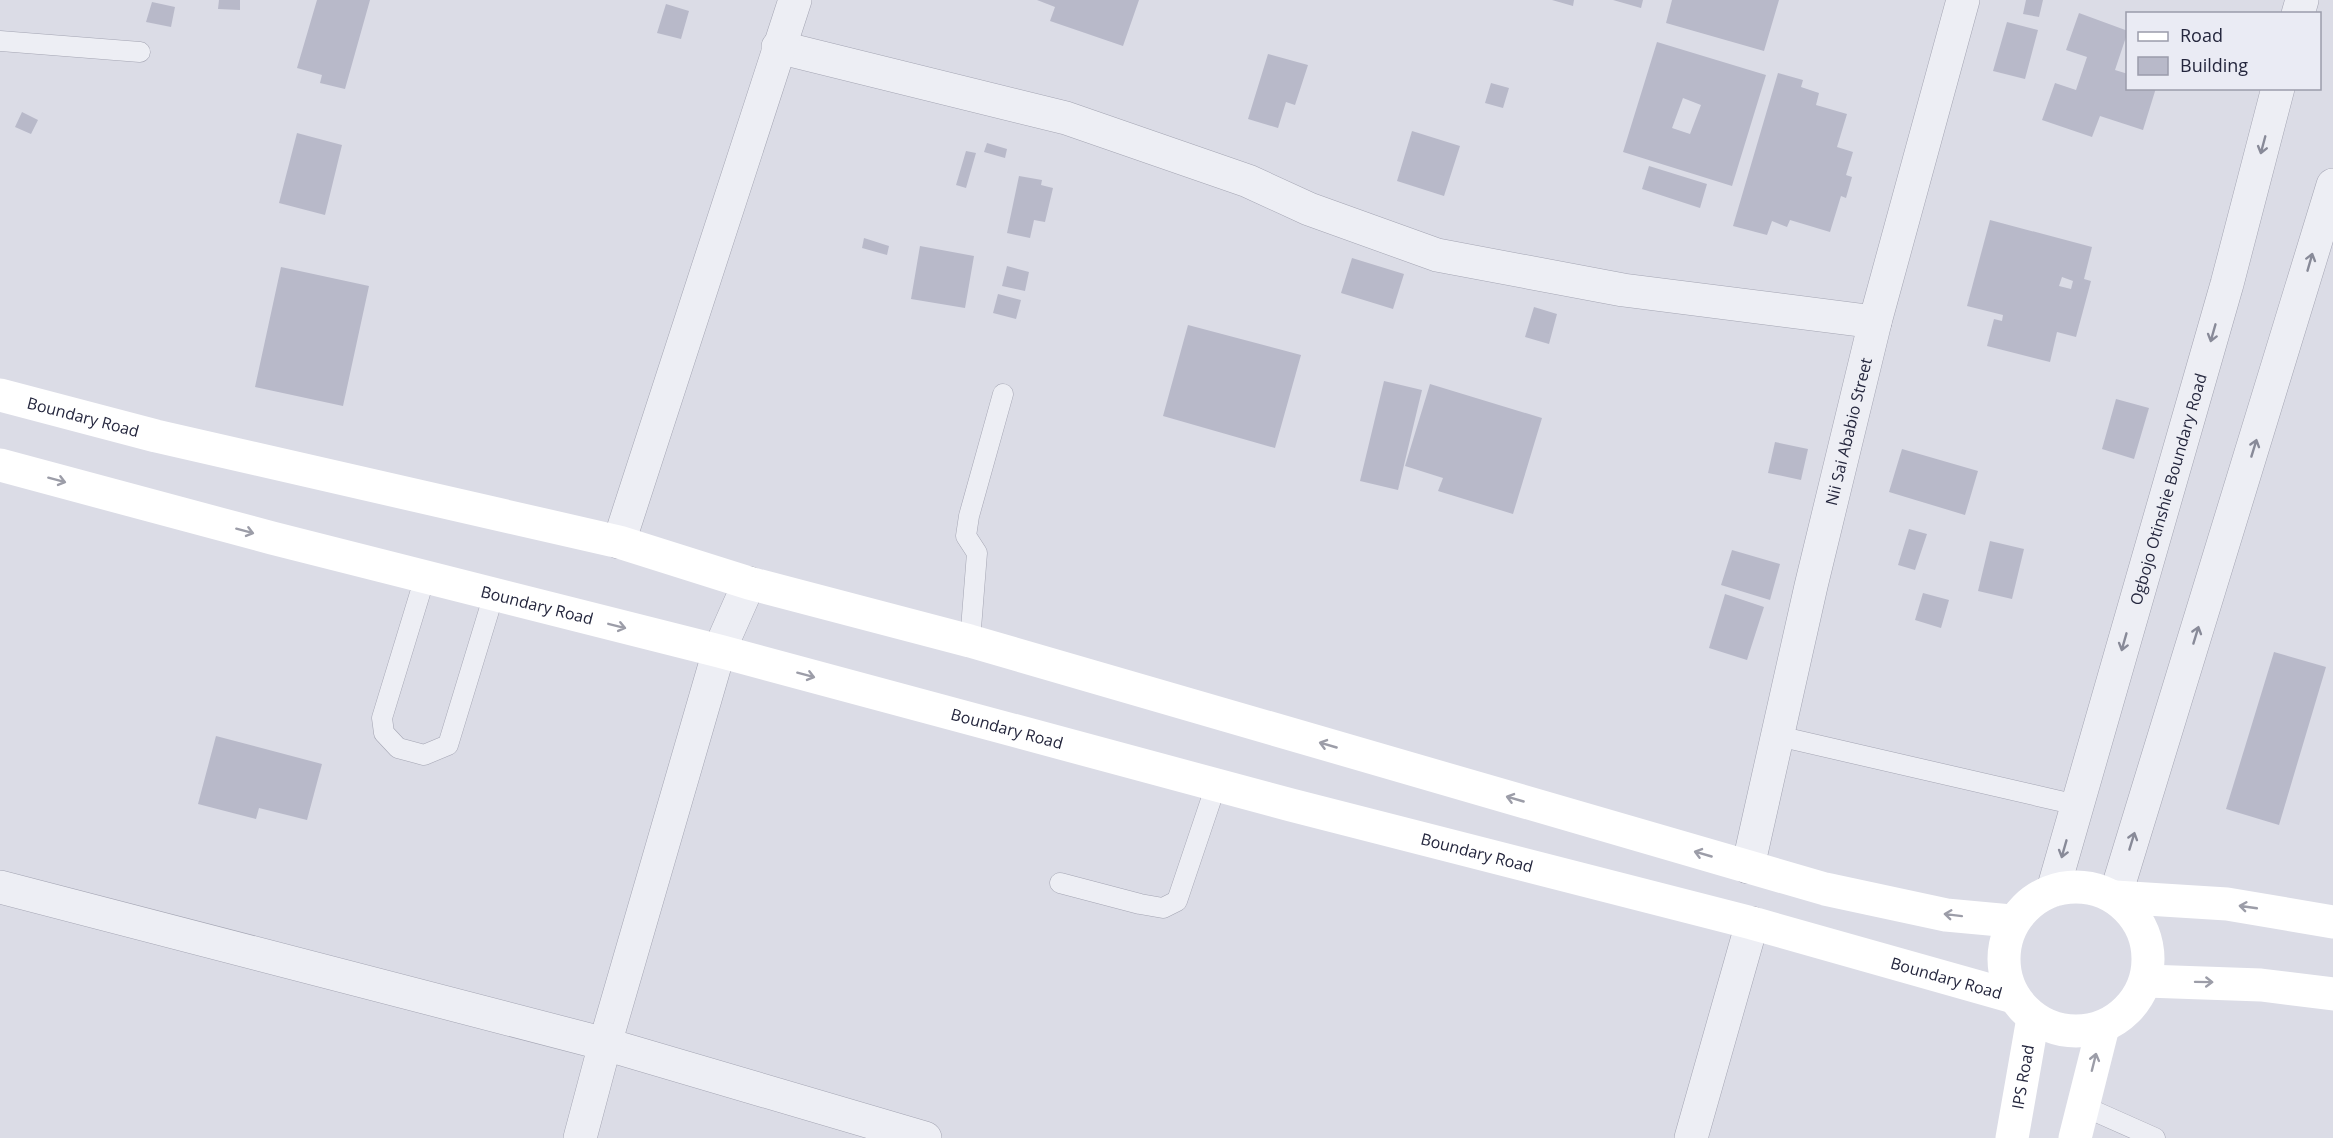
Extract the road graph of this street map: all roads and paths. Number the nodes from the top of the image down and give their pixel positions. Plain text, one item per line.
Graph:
1 (795, 0) edge
2 (1963, 0) edge
3 (0, 41) edge
4 (778, 47) junction
5 (140, 52) dead end
6 (2277, 90) edge
7 (2333, 185) edge
8 (1875, 322) junction
9 (1003, 394) dead end
10 (0, 395) edge
11 (0, 465) edge
12 (619, 542) junction
13 (425, 577) junction
14 (749, 583) junction
15 (494, 594) junction
16 (970, 640) junction
17 (718, 651) junction
18 (1778, 736) junction
19 (1216, 785) junction
20 (2077, 805) junction
21 (1748, 867) junction
22 (1060, 883) dead end
23 (0, 887) edge
24 (2053, 890) junction
25 (2115, 897) junction
26 (2011, 921) junction
27 (2333, 922) edge
28 (1752, 924) junction
29 (2146, 981) junction
30 (2333, 994) edge
31 (2024, 1007) junction
32 (2103, 1027) junction
33 (605, 1044) junction
34 (2083, 1106) junction
35 (580, 1138) edge
36 (925, 1138) edge
37 (1691, 1138) edge
38 (2012, 1138) edge
39 (2075, 1138) edge
40 (2156, 1138) edge

1 - 4 street
2 - 8 street, Nii Sai Ababio Street
3 - 5 lane
4 - 8 street
4 - 12 street
6 -> 20 street, Ogbojo Otinshie Boundary Road
25 -> 7 street
8 - 18 street, Nii Sai Ababio Street
9 - 16 lane
10 - 12 main road, Boundary Road
11 -> 13 main road, Boundary Road
12 - 14 main road, Boundary Road
13 - 15 main road, Boundary Road
13 - 15 lane
14 - 16 main road, Boundary Road
14 - 17 street
15 -> 17 main road, Boundary Road
21 -> 16 main road, Boundary Road
17 -> 19 main road, Boundary Road
17 - 33 street
18 - 20 lane
18 - 21 street, Nii Sai Ababio Street
19 - 22 lane
19 - 28 main road, Boundary Road
20 -> 24 street, Ogbojo Otinshie Boundary Road
26 -> 21 main road, Boundary Road
23 - 33 street
24 - 25 main road
24 - 26 main road
27 -> 25 main road
25 - 29 main road
26 - 31 main road
28 - 31 main road, Boundary Road
28 - 37 street
29 -> 30 main road
29 - 32 main road
31 - 32 main road
31 - 38 main road, IPS Road
34 -> 32 main road
33 - 35 street
33 - 36 street
34 - 39 main road
34 - 40 lane

